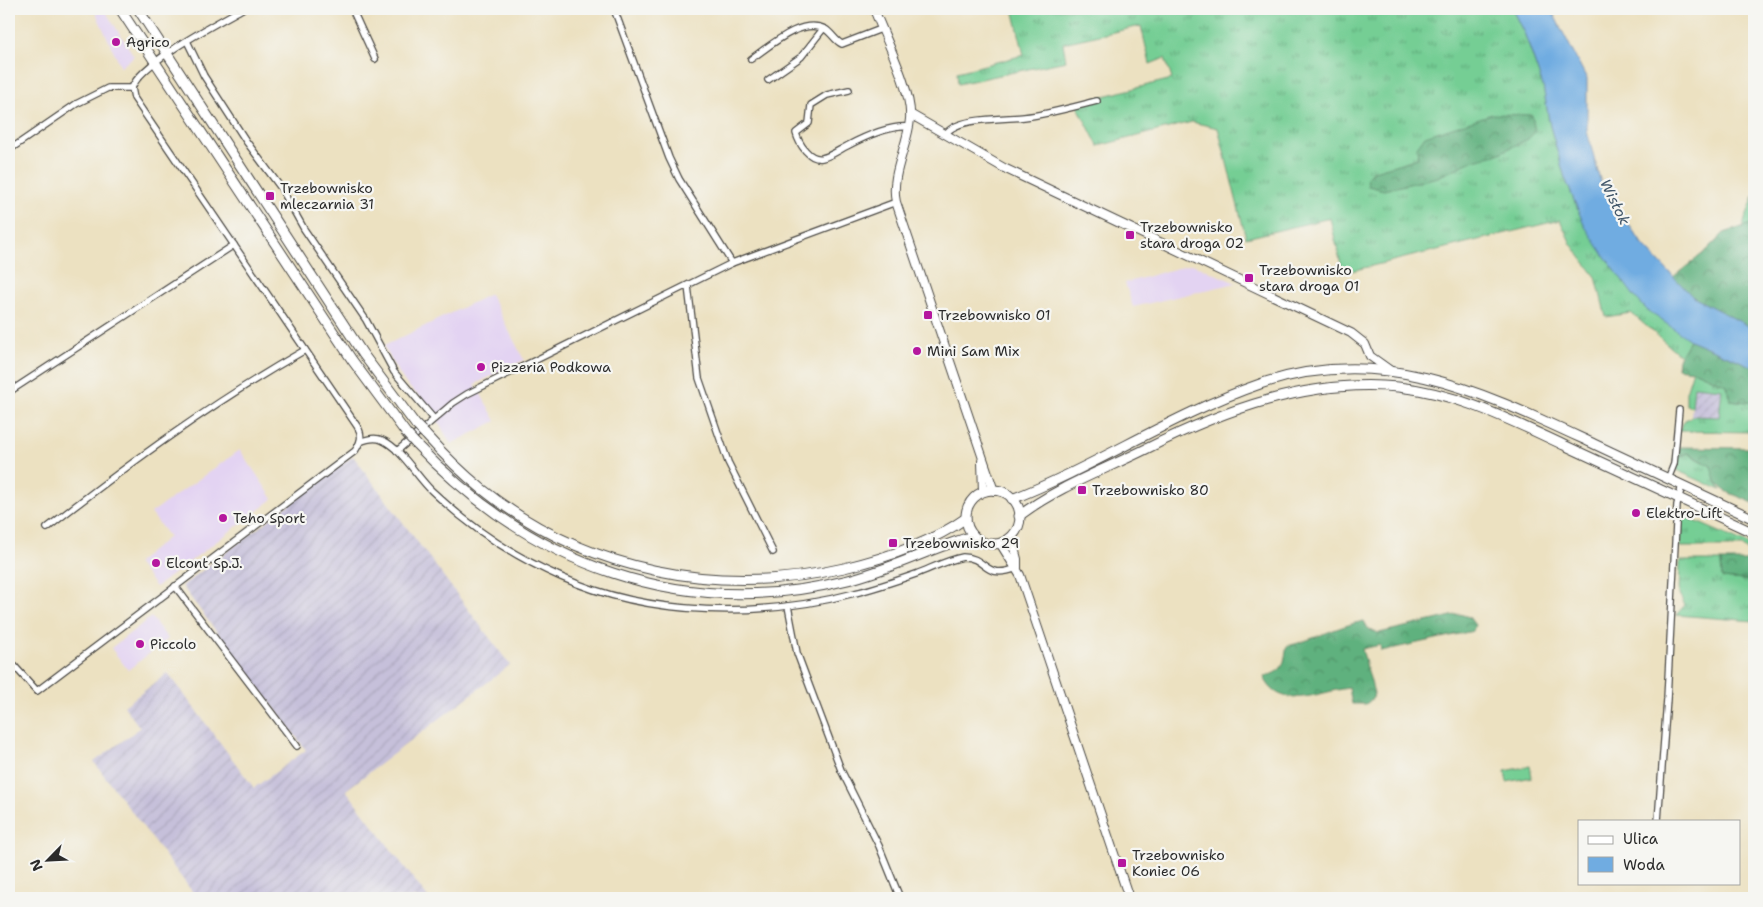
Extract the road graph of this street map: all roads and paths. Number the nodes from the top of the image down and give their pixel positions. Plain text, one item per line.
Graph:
1 (120, 9) edge
2 (138, 9) edge
3 (242, 9) edge
4 (352, 9) edge
5 (614, 9) edge
6 (874, 9) edge
7 (823, 29) junction
8 (882, 29) junction
9 (187, 41) junction
10 (168, 54) junction
11 (375, 59) dead end
12 (751, 59) dead end
13 (156, 63) junction
14 (768, 80) dead end
15 (132, 88) junction
16 (849, 90) dead end
17 (1097, 101) dead end
18 (910, 114) junction
19 (909, 127) junction
20 (946, 134) junction
21 (9, 150) edge
22 (896, 202) junction
23 (234, 245) junction
24 (732, 263) junction
25 (688, 286) junction
26 (305, 350) junction
27 (1370, 356) junction
28 (1360, 369) junction
29 (1391, 371) junction
30 (1263, 383) junction
31 (9, 392) edge
32 (1268, 400) junction
33 (1679, 410) dead end
34 (434, 419) junction
35 (360, 442) junction
36 (397, 451) junction
37 (982, 461) junction
38 (1675, 482) junction
39 (994, 491) junction
40 (983, 492) junction
41 (1678, 498) junction
42 (1012, 499) junction
43 (1020, 516) junction
44 (966, 518) junction
45 (1754, 519) edge
46 (47, 528) dead end
47 (1754, 533) edge
48 (974, 536) junction
49 (1010, 537) junction
50 (1000, 543) junction
51 (773, 552) dead end
52 (1017, 568) junction
53 (175, 586) junction
54 (788, 606) junction
55 (9, 660) edge
56 (297, 746) dead end
57 (1658, 820) edge
58 (900, 898) edge
59 (1129, 898) edge

1 - 13 main road
2 - 10 main road
3 - 9 street
4 - 11 street
5 - 24 street
6 - 8 street
7 - 8 street
7 - 12 street
7 - 14 street
8 - 18 street
9 - 10 street
9 - 34 street
10 - 13 street
10 - 44 main road, bridge
13 - 15 street
13 - 48 main road, bridge
15 - 21 street
15 - 23 street
16 - 19 street
17 - 20 street
18 - 19 street
18 - 20 street
19 - 22 street
20 - 27 street
22 - 24 street
22 - 37 street
23 - 26 street
23 - 31 street
24 - 25 street
25 - 34 street
25 - 51 street
26 - 35 street
26 - 46 street
27 - 28 street
27 - 29 street
28 - 29 main road
28 - 30 main road
29 - 38 main road
30 - 32 main road
30 - 42 main road
32 - 41 main road
32 - 43 main road
33 - 38 street
34 - 36 street
35 - 36 street
35 - 53 street
36 - 54 street
37 - 39 street
37 - 40 street
38 - 41 street
38 - 45 main road
39 - 40 main road
39 - 42 main road
40 - 44 main road
41 - 47 main road
41 - 57 street
42 - 43 main road
43 - 49 main road
44 - 48 main road
48 - 50 main road
49 - 50 main road
49 - 52 street
50 - 52 street
52 - 54 street
52 - 59 street
53 - 55 street
53 - 56 street
54 - 58 street

